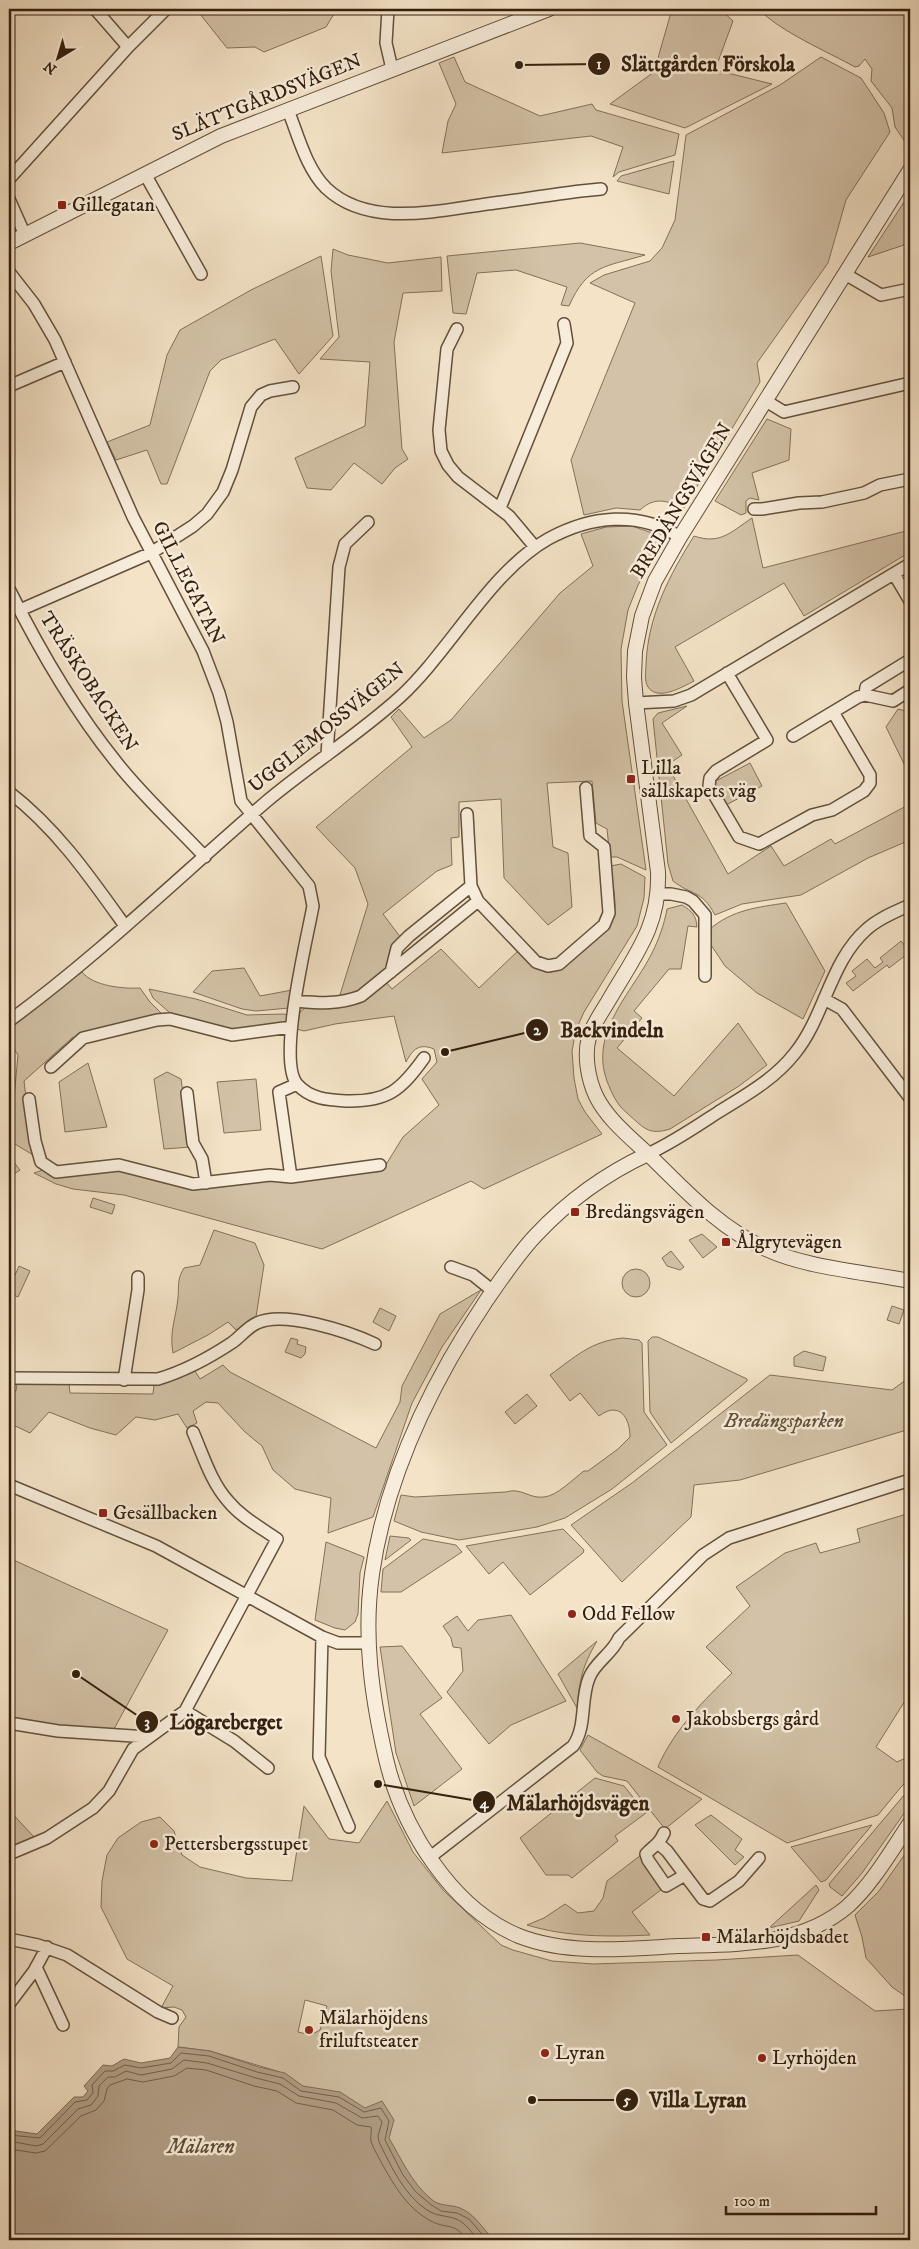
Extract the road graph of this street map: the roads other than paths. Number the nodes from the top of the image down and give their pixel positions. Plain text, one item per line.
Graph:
1 (95, 9) edge
2 (166, 9) edge
3 (388, 9) edge
4 (549, 9) edge
5 (128, 47) junction
6 (392, 69) junction
7 (288, 110) junction
8 (910, 170) edge
9 (145, 174) junction
10 (9, 179) edge
11 (601, 190) dead end
12 (9, 199) edge
13 (26, 235) junction
14 (9, 243) edge
15 (9, 272) edge
16 (201, 274) dead end
17 (845, 274) junction
18 (910, 290) edge
19 (564, 324) dead end
20 (457, 329) dead end
21 (65, 362) junction
22 (910, 383) edge
23 (9, 386) edge
24 (293, 387) dead end
25 (766, 401) junction
26 (910, 479) edge
27 (500, 508) junction
28 (754, 509) dead end
29 (368, 522) dead end
30 (680, 537) junction
31 (535, 548) junction
32 (151, 553) junction
33 (910, 564) edge
34 (894, 574) junction
35 (9, 588) edge
36 (910, 601) edge
37 (20, 610) junction
38 (910, 660) edge
39 (727, 672) junction
40 (910, 690) edge
41 (865, 695) junction
42 (636, 703) junction
43 (833, 712) junction
44 (793, 736) dead end
45 (327, 755) junction
46 (586, 788) dead end
47 (9, 792) edge
48 (467, 814) dead end
49 (251, 815) junction
50 (205, 857) junction
51 (471, 886) junction
52 (659, 894) junction
53 (478, 901) junction
54 (910, 906) edge
55 (125, 926) junction
56 (391, 972) junction
57 (705, 976) dead end
58 (824, 999) junction
59 (296, 1002) junction
60 (9, 1019) edge
61 (291, 1027) junction
62 (424, 1058) dead end
63 (51, 1067) dead end
64 (298, 1084) junction
65 (187, 1093) dead end
66 (910, 1098) edge
67 (29, 1099) dead end
68 (648, 1154) junction
69 (380, 1166) dead end
70 (291, 1177) junction
71 (206, 1183) junction
72 (452, 1268) dead end
73 (138, 1277) dead end
74 (910, 1281) edge
75 (493, 1291) junction
76 (375, 1344) dead end
77 (9, 1378) edge
78 (124, 1380) junction
79 (193, 1432) dead end
80 (910, 1480) edge
81 (9, 1485) edge
82 (248, 1597) junction
83 (322, 1638) junction
84 (368, 1643) junction
85 (185, 1711) junction
86 (9, 1723) edge
87 (148, 1737) junction
88 (268, 1768) dead end
89 (910, 1823) edge
90 (350, 1827) dead end
91 (664, 1833) dead end
92 (659, 1844) junction
93 (9, 1854) edge
94 (429, 1858) junction
95 (758, 1858) dead end
96 (685, 1875) junction
97 (9, 1940) edge
98 (47, 1947) junction
99 (36, 1967) junction
100 (9, 2004) edge
101 (172, 2018) dead end
102 (63, 2025) dead end

1 - 5 street
2 - 5 street
3 - 6 street
4 - 6 street, SLÄTTGÅRDSVÄGEN
5 - 10 street
6 - 7 street, SLÄTTGÅRDSVÄGEN
7 - 9 street, SLÄTTGÅRDSVÄGEN
7 - 11 street
8 - 17 street, BREDÄNGSVÄGEN
9 - 13 street, SLÄTTGÅRDSVÄGEN
9 - 16 street
12 - 13 street
13 - 14 street, SLÄTTGÅRDSVÄGEN
15 - 21 street, GILLEGATAN
17 - 18 street
17 - 25 street, BREDÄNGSVÄGEN
19 - 27 street
20 - 27 street
21 - 23 street
21 - 32 street, GILLEGATAN
22 - 25 street
24 - 32 street
25 - 30 street, BREDÄNGSVÄGEN
26 - 28 street
27 - 31 street
29 - 45 street
30 - 31 street, UGGLEMOSSVÄGEN
30 - 42 street, BREDÄNGSVÄGEN
31 - 45 street, UGGLEMOSSVÄGEN
32 - 37 street
32 - 49 street, GILLEGATAN
33 - 34 street
34 - 36 street
34 - 39 street
35 - 37 street, TRÄSKOBACKEN
37 - 50 street, TRÄSKOBACKEN
38 - 41 street
39 - 42 street
39 - 43 street
40 - 41 street
41 - 43 street
42 - 52 street, BREDÄNGSVÄGEN
43 - 44 street
45 - 49 street, UGGLEMOSSVÄGEN
46 - 53 street
47 - 55 street
48 - 51 street
49 - 50 street, UGGLEMOSSVÄGEN
49 - 59 street, GILLEGATAN
50 - 55 street, UGGLEMOSSVÄGEN
51 - 53 street
51 - 56 street
52 - 57 street
52 - 68 street, BREDÄNGSVÄGEN
53 - 56 street
54 - 58 street
55 - 60 street, UGGLEMOSSVÄGEN
56 - 59 street
58 - 66 street
58 - 68 street
59 - 61 street, GILLEGATAN
61 - 63 street
61 - 64 street, GILLEGATAN
62 - 64 street
64 - 70 street
65 - 71 street
67 - 71 street
68 - 74 street, BREDÄNGSVÄGEN
68 - 75 street
69 - 70 street
70 - 71 street
72 - 75 street
73 - 78 street
75 - 84 street
76 - 78 street
77 - 78 street
79 - 82 street
80 - 94 street
81 - 82 street
82 - 83 street
82 - 85 street
83 - 84 street
83 - 90 street
84 - 94 street
85 - 87 street
85 - 88 street
86 - 87 street
87 - 93 street
89 - 94 street
91 - 92 street
92 - 96 street
92 - 96 street
95 - 96 street
97 - 98 street
98 - 99 street
98 - 101 street
99 - 100 street
99 - 102 street

